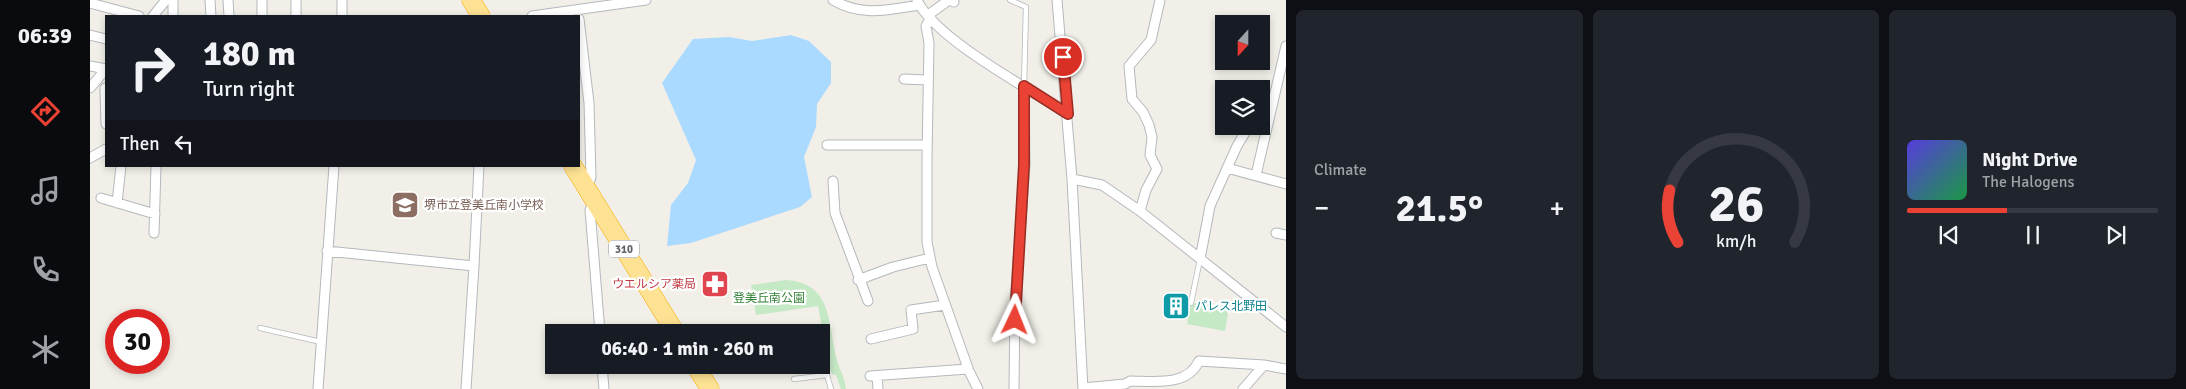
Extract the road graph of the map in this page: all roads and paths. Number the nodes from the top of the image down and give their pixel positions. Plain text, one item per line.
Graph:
1 (166, 0) edge
2 (173, 0) edge
3 (210, 0) edge
4 (228, 0) edge
5 (262, 0) edge
6 (296, 0) edge
7 (342, 0) edge
8 (471, 0) edge
9 (646, 0) edge
10 (833, 0) edge
11 (1010, 0) edge
12 (1027, 0) edge
13 (1057, 0) edge
14 (1160, 0) edge
15 (634, 1) edge
16 (90, 2) edge
17 (954, 2) dead end
18 (918, 3) edge
19 (1026, 7) junction
20 (136, 15) edge
21 (154, 15) edge
22 (173, 15) edge
23 (211, 15) edge
24 (229, 15) edge
25 (262, 15) edge
26 (296, 15) edge
27 (342, 15) edge
28 (480, 15) edge
29 (578, 15) edge
30 (929, 17) junction
31 (580, 31) edge
32 (90, 35) edge
33 (105, 39) edge
34 (1286, 46) edge
35 (90, 66) edge
36 (105, 69) edge
37 (105, 70) edge
38 (904, 79) dead end
39 (927, 80) junction
40 (1283, 81) edge
41 (92, 85) edge
42 (1024, 86) junction
43 (105, 88) edge
44 (1276, 94) junction
45 (1270, 100) edge
46 (1068, 114) junction
47 (1244, 135) edge
48 (927, 145) junction
49 (827, 146) dead end
50 (105, 150) edge
51 (90, 158) edge
52 (121, 167) edge
53 (156, 167) edge
54 (334, 167) edge
55 (479, 167) edge
56 (574, 167) edge
57 (1227, 168) junction
58 (1256, 175) junction
59 (1072, 179) junction
60 (833, 180) dead end
61 (1286, 184) edge
62 (591, 194) junction
63 (101, 198) dead end
64 (117, 203) junction
65 (1140, 211) junction
66 (155, 214) junction
67 (154, 233) dead end
68 (1276, 233) dead end
69 (1286, 234) edge
70 (327, 251) junction
71 (930, 258) junction
72 (1200, 259) junction
73 (474, 266) junction
74 (858, 280) junction
75 (868, 301) dead end
76 (1191, 303) dead end
77 (945, 305) junction
78 (599, 324) edge
79 (670, 324) edge
80 (1286, 327) edge
81 (260, 328) dead end
82 (871, 339) dead end
83 (321, 342) junction
84 (1264, 366) junction
85 (968, 369) junction
86 (1286, 369) edge
87 (603, 374) edge
88 (701, 374) edge
89 (794, 379) dead end
90 (1083, 388) edge
91 (318, 389) edge
92 (466, 389) edge
93 (604, 389) edge
94 (710, 389) edge
95 (831, 389) edge
96 (878, 389) edge
97 (978, 389) edge
98 (1014, 389) edge
99 (1243, 389) edge

1 - 21 street
2 - 22 street
3 - 23 street
4 - 24 street
5 - 25 street
6 - 26 street
7 - 27 street
8 - 28 highway
9 - 15 street
10 - 18 street
11 - 19 lane
12 - 19 lane
13 - 46 street
14 - 65 street
15 - 29 street
16 - 20 street
17 - 30 street
18 - 30 street
19 - 42 lane
30 - 39 street
30 - 42 street
31 - 62 street
32 - 33 street
34 - 40 street
35 - 36 street
37 - 41 street
38 - 39 street
39 - 48 street
40 - 44 street
41 - 43 street
42 - 46 street
42 - 98 street
44 - 45 street
44 - 58 street
46 - 59 street
47 - 57 street
48 - 49 street
48 - 71 street
50 - 51 street
52 - 64 street
53 - 66 street
54 - 70 street
55 - 73 street
56 - 62 highway, 310
57 - 58 street
57 - 72 street
58 - 61 street
59 - 65 street
59 - 90 street
60 - 74 street
62 - 78 street
62 - 79 highway, 310
63 - 64 street
64 - 66 street
65 - 72 street
66 - 67 street
68 - 69 street
70 - 73 street
70 - 83 street
71 - 74 street
71 - 77 street
72 - 76 lane
72 - 80 street
73 - 92 street
74 - 75 street
77 - 82 street
77 - 85 street
81 - 83 lane
83 - 91 street
84 - 86 street
84 - 90 street
84 - 99 street
85 - 96 street
85 - 97 street
87 - 93 street
88 - 94 highway
89 - 95 lane

